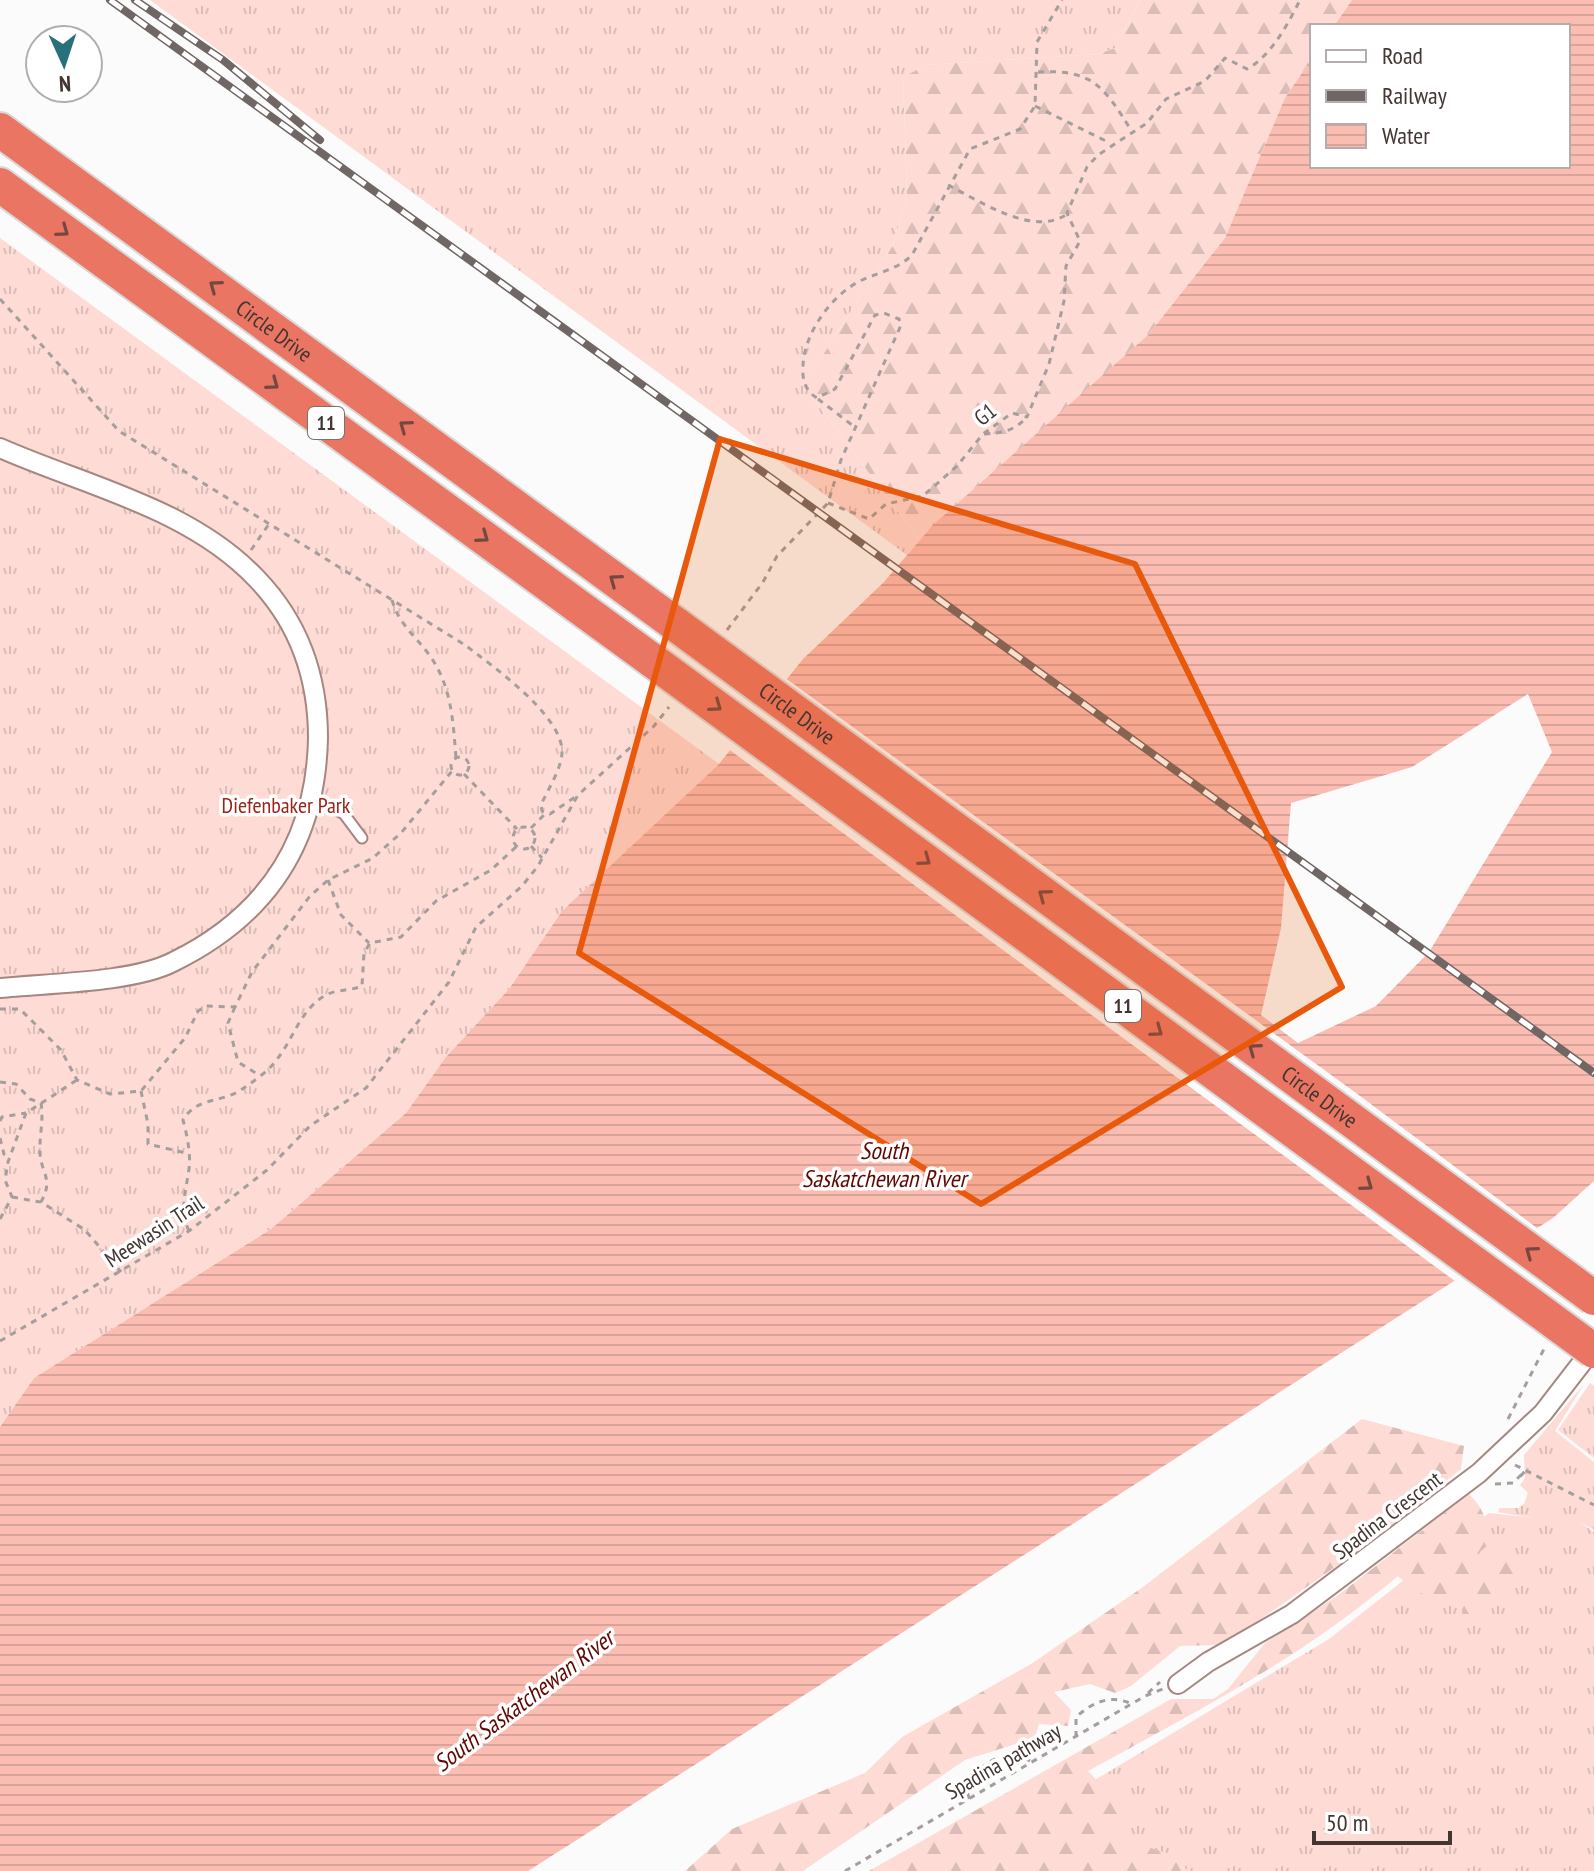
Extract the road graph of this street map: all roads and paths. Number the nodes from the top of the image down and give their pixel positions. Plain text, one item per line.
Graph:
1 (1062, 0) edge
2 (1300, 0) edge
3 (1038, 72) junction
4 (1035, 106) junction
5 (0, 130) edge
6 (1131, 130) junction
7 (1111, 143) junction
8 (0, 185) edge
9 (948, 185) junction
10 (1067, 213) junction
11 (906, 260) dead end
12 (0, 299) edge
13 (817, 398) dead end
14 (1027, 417) junction
15 (856, 428) dead end
16 (983, 434) junction
17 (0, 448) edge
18 (828, 503) dead end
19 (269, 524) junction
20 (241, 565) junction
21 (392, 600) junction
22 (456, 758) junction
23 (452, 771) junction
24 (464, 774) junction
25 (578, 795) dead end
26 (313, 797) junction
27 (545, 814) junction
28 (531, 828) junction
29 (517, 829) junction
30 (362, 838) dead end
31 (517, 846) junction
32 (531, 846) junction
33 (542, 858) dead end
34 (328, 880) junction
35 (370, 943) junction
36 (0, 988) edge
37 (235, 1007) junction
38 (0, 1009) edge
39 (259, 1075) junction
40 (77, 1080) junction
41 (0, 1082) edge
42 (141, 1091) junction
43 (41, 1103) junction
44 (26, 1113) junction
45 (0, 1121) edge
46 (310, 1126) dead end
47 (0, 1138) edge
48 (186, 1153) junction
49 (0, 1157) edge
50 (12, 1197) junction
51 (41, 1202) junction
52 (0, 1219) edge
53 (189, 1231) junction
54 (121, 1272) junction
55 (1594, 1298) edge
56 (0, 1341) edge
57 (1547, 1345) dead end
58 (1594, 1349) edge
59 (1502, 1453) junction
60 (1525, 1471) junction
61 (1479, 1473) junction
62 (1594, 1505) edge
63 (1178, 1684) joint
64 (1132, 1704) junction
65 (1076, 1738) junction
66 (1033, 1763) junction
67 (969, 1799) junction
68 (845, 1871) edge

1 - 3 path
2 - 6 path
3 - 4 path
3 - 6 path
4 - 7 path
4 - 9 path
55 -> 5 highway, Circle Drive / 11, bridge
6 - 7 path
7 - 10 path
8 -> 58 highway, Circle Drive / 11, bridge
9 - 10 path
9 - 11 path
10 - 14 path, G1
12 - 19 path
13 - 15 path
14 - 16 path
14 - 16 path, G1
16 - 18 path, G1
17 - 20 street
19 - 20 path
19 - 21 path
20 - 26 street
21 - 22 path
21 - 27 path
22 - 23 path
22 - 24 path
23 - 24 path
23 - 34 path
24 - 29 path
25 - 27 path
26 - 30 lane
26 - 36 street
27 - 28 path
28 - 29 path
28 - 32 path
29 - 31 path
31 - 32 path
31 - 35 path
32 - 33 path
34 - 35 path
34 - 37 path
35 - 39 path
37 - 39 path
37 - 42 path
38 - 40 path
39 - 48 path
40 - 42 path
40 - 43 path
41 - 43 path
42 - 48 path
43 - 44 path
43 - 51 path
44 - 45 path
44 - 50 path
46 - 53 path, Meewasin Trail
47 - 49 path
48 - 53 path
50 - 51 path
50 - 52 path
51 - 54 path
53 - 54 path, Meewasin Trail
54 - 56 path, Meewasin Trail
57 - 59 path
58 - 59 street, Spadina Crescent
59 - 60 path
59 - 61 street, Spadina Crescent
60 - 61 path
60 - 62 path
61 - 63 street, Spadina Crescent
63 - 64 path, Spadina pathway
64 - 65 path, Spadina pathway
64 - 65 path
65 - 66 path, Spadina pathway
66 - 67 path, Spadina pathway
66 - 67 path
67 - 68 path, Spadina pathway

